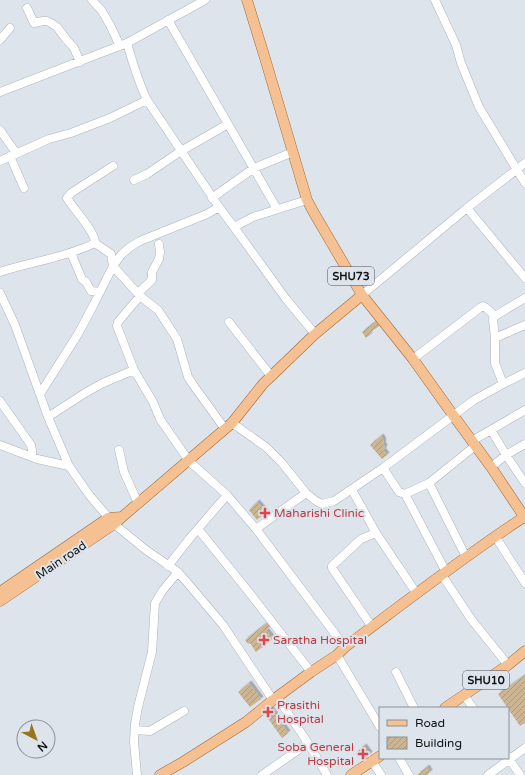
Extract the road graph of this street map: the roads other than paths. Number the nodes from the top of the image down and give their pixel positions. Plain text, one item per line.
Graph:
1 (92, 0) edge
2 (205, 0) edge
3 (247, 0) edge
4 (435, 0) edge
5 (27, 8) dead end
6 (168, 20) junction
7 (10, 28) dead end
8 (0, 40) edge
9 (123, 45) junction
10 (80, 62) junction
11 (0, 92) edge
12 (148, 100) junction
13 (228, 124) junction
14 (0, 130) edge
15 (182, 151) junction
16 (293, 152) junction
17 (13, 155) junction
18 (0, 161) edge
19 (525, 163) edge
20 (113, 166) dead end
21 (254, 168) junction
22 (516, 169) junction
23 (134, 180) dead end
24 (525, 183) edge
25 (24, 188) dead end
26 (212, 198) junction
27 (307, 200) junction
28 (219, 208) junction
29 (467, 208) junction
30 (277, 209) junction
31 (234, 227) junction
32 (95, 243) junction
33 (159, 244) dead end
34 (71, 253) junction
35 (113, 266) junction
36 (0, 272) edge
37 (525, 278) edge
38 (100, 292) junction
39 (0, 294) edge
40 (139, 294) junction
41 (362, 294) junction
42 (525, 298) edge
43 (495, 316) junction
44 (229, 322) dead end
45 (525, 325) edge
46 (315, 334) junction
47 (495, 338) junction
48 (413, 359) junction
49 (134, 370) junction
50 (525, 373) edge
51 (271, 376) junction
52 (503, 384) junction
53 (40, 394) junction
54 (0, 400) edge
55 (525, 410) edge
56 (453, 415) junction
57 (48, 417) junction
58 (229, 426) junction
59 (491, 430) junction
60 (474, 443) junction
61 (525, 444) edge
62 (0, 446) edge
63 (120, 450) dead end
64 (506, 455) junction
65 (32, 457) junction
66 (188, 461) junction
67 (69, 466) junction
68 (491, 467) junction
69 (383, 468) junction
70 (525, 481) edge
71 (429, 483) junction
72 (352, 490) junction
73 (306, 494) junction
74 (405, 494) junction
75 (227, 495) junction
76 (138, 503) junction
77 (525, 517) edge
78 (111, 522) junction
79 (198, 529) junction
80 (256, 529) junction
81 (376, 533) junction
82 (495, 536) junction
83 (466, 557) junction
84 (168, 566) junction
85 (178, 572) junction
86 (444, 574) junction
87 (525, 582) edge
88 (0, 592) edge
89 (416, 594) junction
90 (0, 601) edge
91 (372, 628) junction
92 (345, 647) junction
93 (525, 651) edge
94 (337, 655) junction
95 (508, 665) junction
96 (311, 672) junction
97 (396, 672) dead end
98 (464, 696) junction
99 (275, 699) junction
100 (414, 707) edge
101 (448, 707) edge
102 (472, 707) edge
103 (184, 711) dead end
104 (379, 725) edge
105 (134, 730) junction
106 (308, 743) junction
107 (525, 748) edge
108 (376, 758) edge
109 (509, 758) edge
110 (400, 759) edge
111 (508, 759) edge
112 (271, 772) edge
113 (355, 774) edge
114 (137, 775) edge
115 (160, 775) edge
116 (262, 775) edge
117 (327, 775) edge
118 (381, 775) edge
119 (409, 775) edge
120 (488, 775) edge
121 (520, 775) edge

1 - 9 street
2 - 6 street
3 - 16 main road, SHU73
4 - 22 street
5 - 10 street
6 - 9 street
6 - 13 street
7 - 8 street
9 - 10 street
9 - 12 street
10 - 11 street
12 - 15 street
12 - 17 street
13 - 15 street
13 - 21 street
14 - 17 street
15 - 23 street
15 - 26 street
16 - 21 street
16 - 27 main road, SHU73
17 - 18 street
17 - 25 street
19 - 22 street
20 - 32 street
21 - 26 street
21 - 30 street
22 - 24 street
22 - 29 street
26 - 28 street
27 - 30 street
27 - 41 main road, SHU73
28 - 31 street
28 - 35 street
29 - 37 street
29 - 41 street
30 - 31 street
31 - 46 street
32 - 34 street
32 - 35 street
33 - 40 street
34 - 36 street
34 - 38 street
35 - 38 street
35 - 40 street
38 - 53 street
39 - 53 street
40 - 49 street
40 - 58 street
41 - 46 main road
41 - 48 main road, SHU73
42 - 43 street
43 - 47 street
43 - 48 street
44 - 51 street
45 - 47 street
46 - 51 main road
47 - 52 street
48 - 56 main road, SHU73
49 - 57 street
49 - 66 street
50 - 52 street
51 - 58 main road
52 - 56 street
53 - 57 street
54 - 65 street
55 - 59 street
56 - 60 main road, SHU73
56 - 69 street
57 - 67 street
58 - 66 main road
58 - 73 street
59 - 60 street
59 - 64 street
60 - 68 main road, SHU73
60 - 71 street
61 - 64 street
62 - 65 street
63 - 76 street
64 - 68 street
64 - 70 street
65 - 67 street
66 - 75 street
66 - 76 main road
67 - 78 street
68 - 77 main road, SHU73
69 - 72 street
69 - 74 street
71 - 74 street
71 - 83 street
72 - 73 street
72 - 81 street
73 - 80 street
74 - 86 street
75 - 79 street
75 - 80 street
76 - 78 main road
77 - 82 main road
78 - 84 street
78 - 88 main road, Main road
78 - 90 main road, Main road
79 - 84 street
79 - 96 street
80 - 92 street
81 - 89 street
81 - 91 street
82 - 83 main road
82 - 87 street
83 - 86 main road
84 - 85 street
85 - 99 street
85 - 105 street
86 - 89 main road
86 - 95 street
89 - 91 main road
91 - 92 main road
92 - 94 main road
93 - 95 main road, SHU10
94 - 96 main road
94 - 104 street
95 - 98 main road, SHU10
96 - 99 main road
97 - 100 street
98 - 101 main road, SHU10
98 - 102 street
99 - 106 street
99 - 115 main road
103 - 105 street
105 - 114 street
106 - 112 street
106 - 117 street
107 - 109 street
108 - 113 main road
108 - 118 street
109 - 121 street
110 - 119 street
111 - 120 street
112 - 116 street

